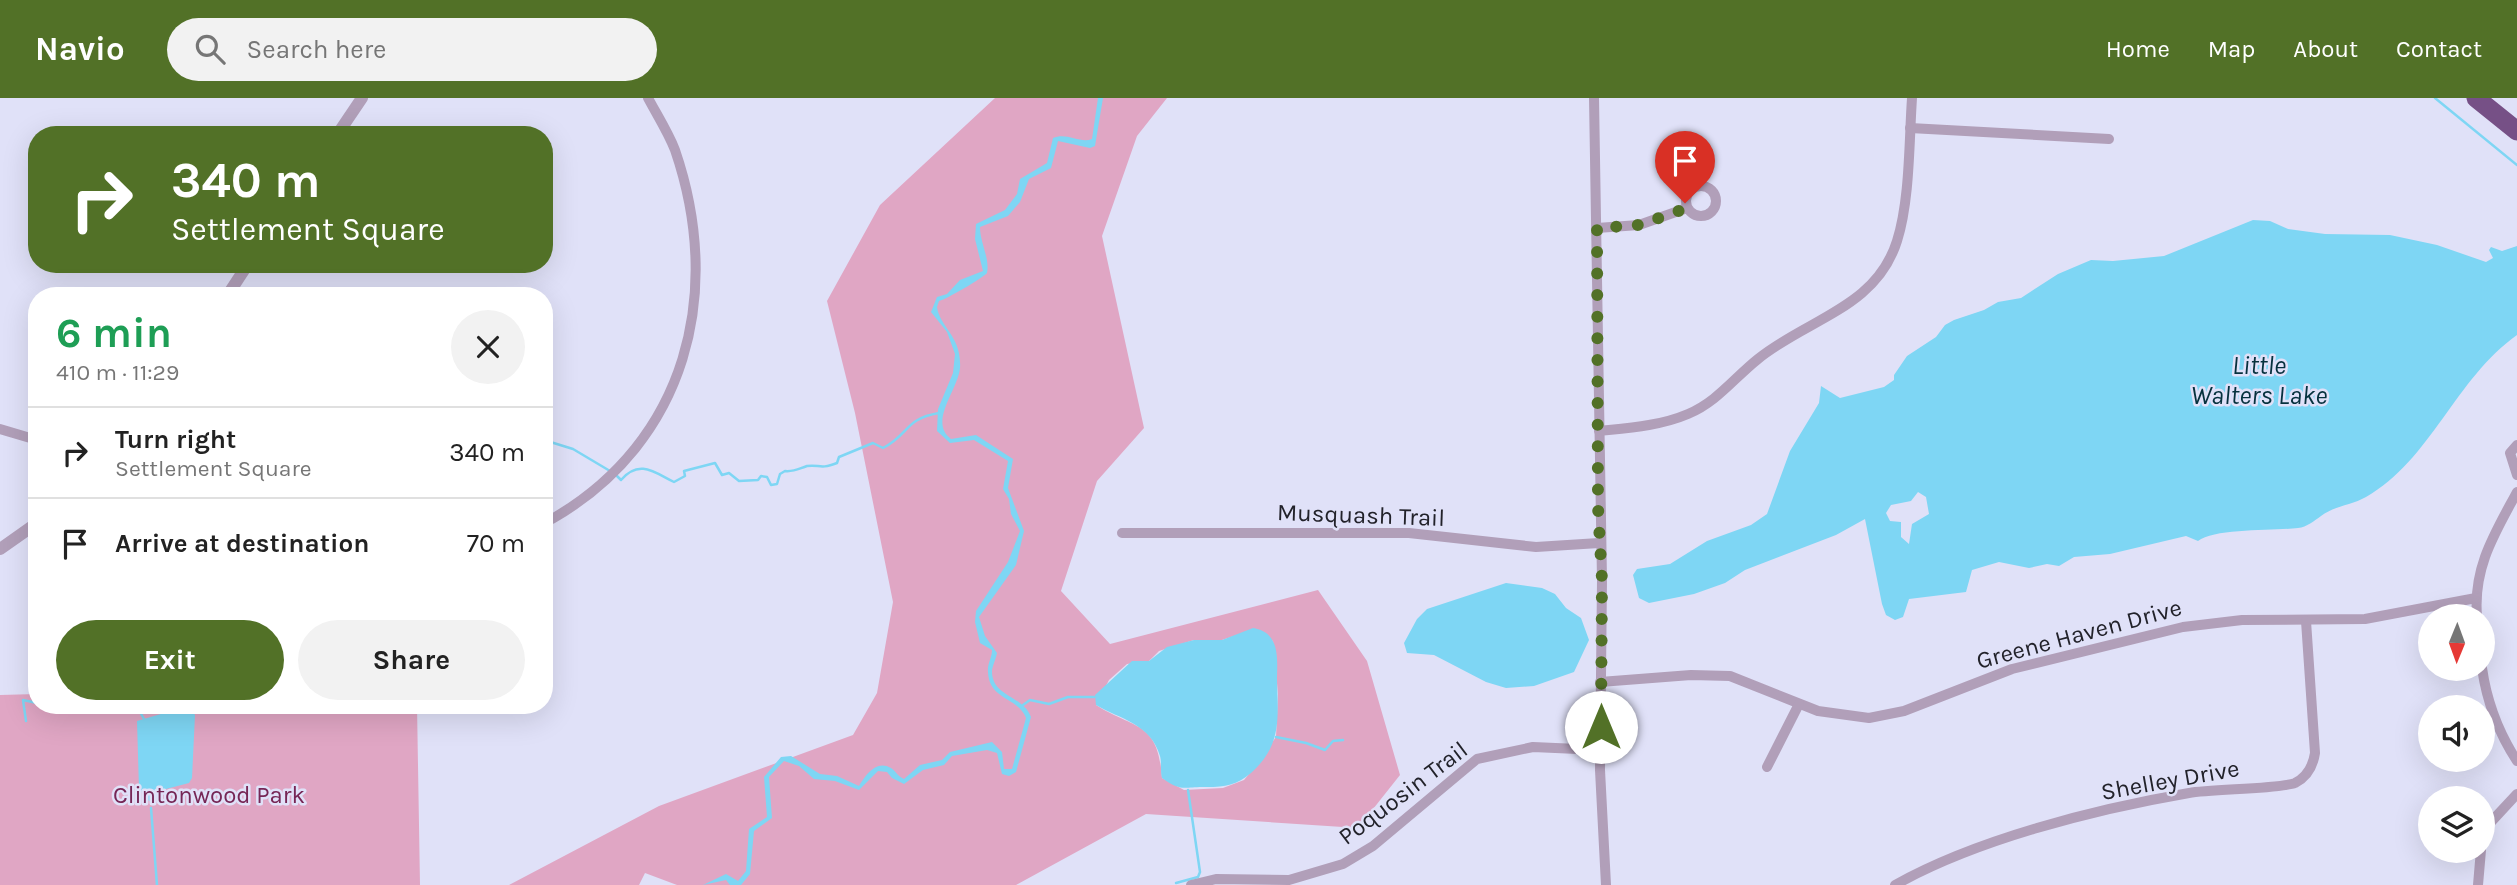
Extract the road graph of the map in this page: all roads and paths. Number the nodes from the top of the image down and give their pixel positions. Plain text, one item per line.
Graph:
1 (362, 98) edge
2 (648, 98) edge
3 (1594, 98) edge
4 (1912, 98) edge
5 (2476, 98) edge
6 (343, 126) edge
7 (1910, 128) junction
8 (2517, 131) edge
9 (2109, 139) dead end
10 (1687, 208) dead end
11 (1597, 228) junction
12 (0, 429) edge
13 (1599, 431) junction
14 (28, 437) edge
15 (2517, 445) edge
16 (2517, 475) edge
17 (2517, 492) edge
18 (553, 518) edge
19 (28, 529) edge
20 (1122, 533) dead end
21 (1600, 543) junction
22 (0, 549) edge
23 (2476, 597) junction
24 (2476, 604) edge
25 (2306, 621) junction
26 (2484, 681) edge
27 (1600, 682) junction
28 (1799, 704) junction
29 (1600, 750) junction
30 (2517, 761) edge
31 (1767, 767) dead end
32 (2517, 794) edge
33 (2495, 817) edge
34 (2481, 863) edge
35 (1191, 885) edge
36 (1606, 885) edge
37 (1895, 885) edge
38 (2478, 885) edge

1 - 6 street
2 - 18 street
3 - 11 street
4 - 7 street
5 - 8 highway
7 - 9 street
7 - 13 street
10 - 11 street
11 - 13 street
12 - 14 street
13 - 21 street
15 - 16 street
17 - 23 street
19 - 22 street
20 - 21 street, Musquash Trail
21 - 27 street
23 - 24 street
23 - 25 street, Greene Haven Drive
25 - 28 street, Greene Haven Drive
25 - 37 street, Shelley Drive
26 - 30 street
27 - 28 street, Greene Haven Drive
27 - 29 street
28 - 31 street
29 - 35 street, Poquosin Trail
29 - 36 street
32 - 33 street
34 - 38 street

